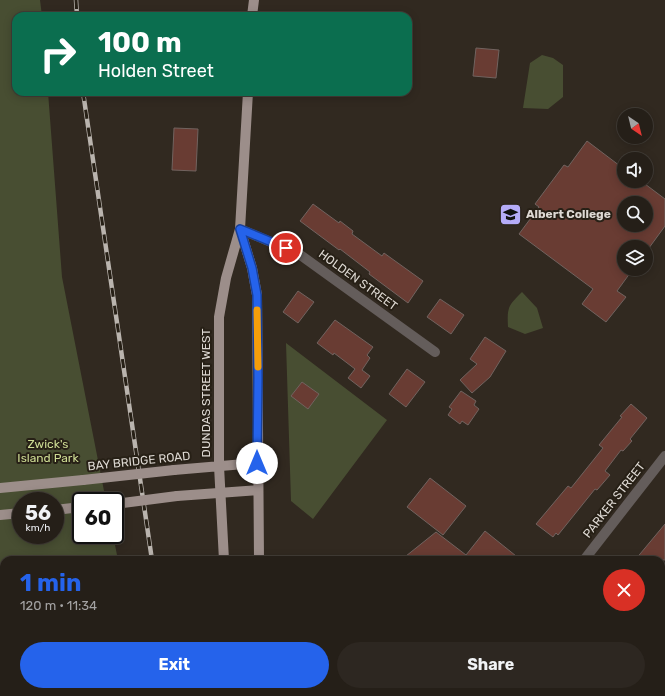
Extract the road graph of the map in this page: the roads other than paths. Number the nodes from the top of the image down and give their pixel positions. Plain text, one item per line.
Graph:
1 (254, 0) edge
2 (252, 12) edge
3 (248, 96) edge
4 (240, 229) junction
5 (435, 352) dead end
6 (665, 456) edge
7 (257, 463) junction
8 (219, 466) junction
9 (0, 488) edge
10 (258, 490) junction
11 (221, 493) junction
12 (124, 503) edge
13 (12, 514) edge
14 (0, 515) edge
15 (224, 556) edge
16 (259, 556) edge
17 (587, 556) edge

1 - 2 main road
3 - 4 main road, DUNDAS STREET WEST
4 - 5 street, HOLDEN STREET
4 - 7 main road, DUNDAS STREET WEST
4 - 8 main road, DUNDAS STREET WEST
6 - 17 street, PARKER STREET
7 - 8 main road, BAY BRIDGE ROAD
7 - 10 main road, DUNDAS STREET WEST
8 - 9 main road, BAY BRIDGE ROAD, bridge
8 - 11 main road, DUNDAS STREET WEST
10 - 11 main road
10 - 16 main road, DUNDAS STREET WEST
11 - 12 main road, bridge
11 - 15 main road, DUNDAS STREET WEST
13 - 14 main road

